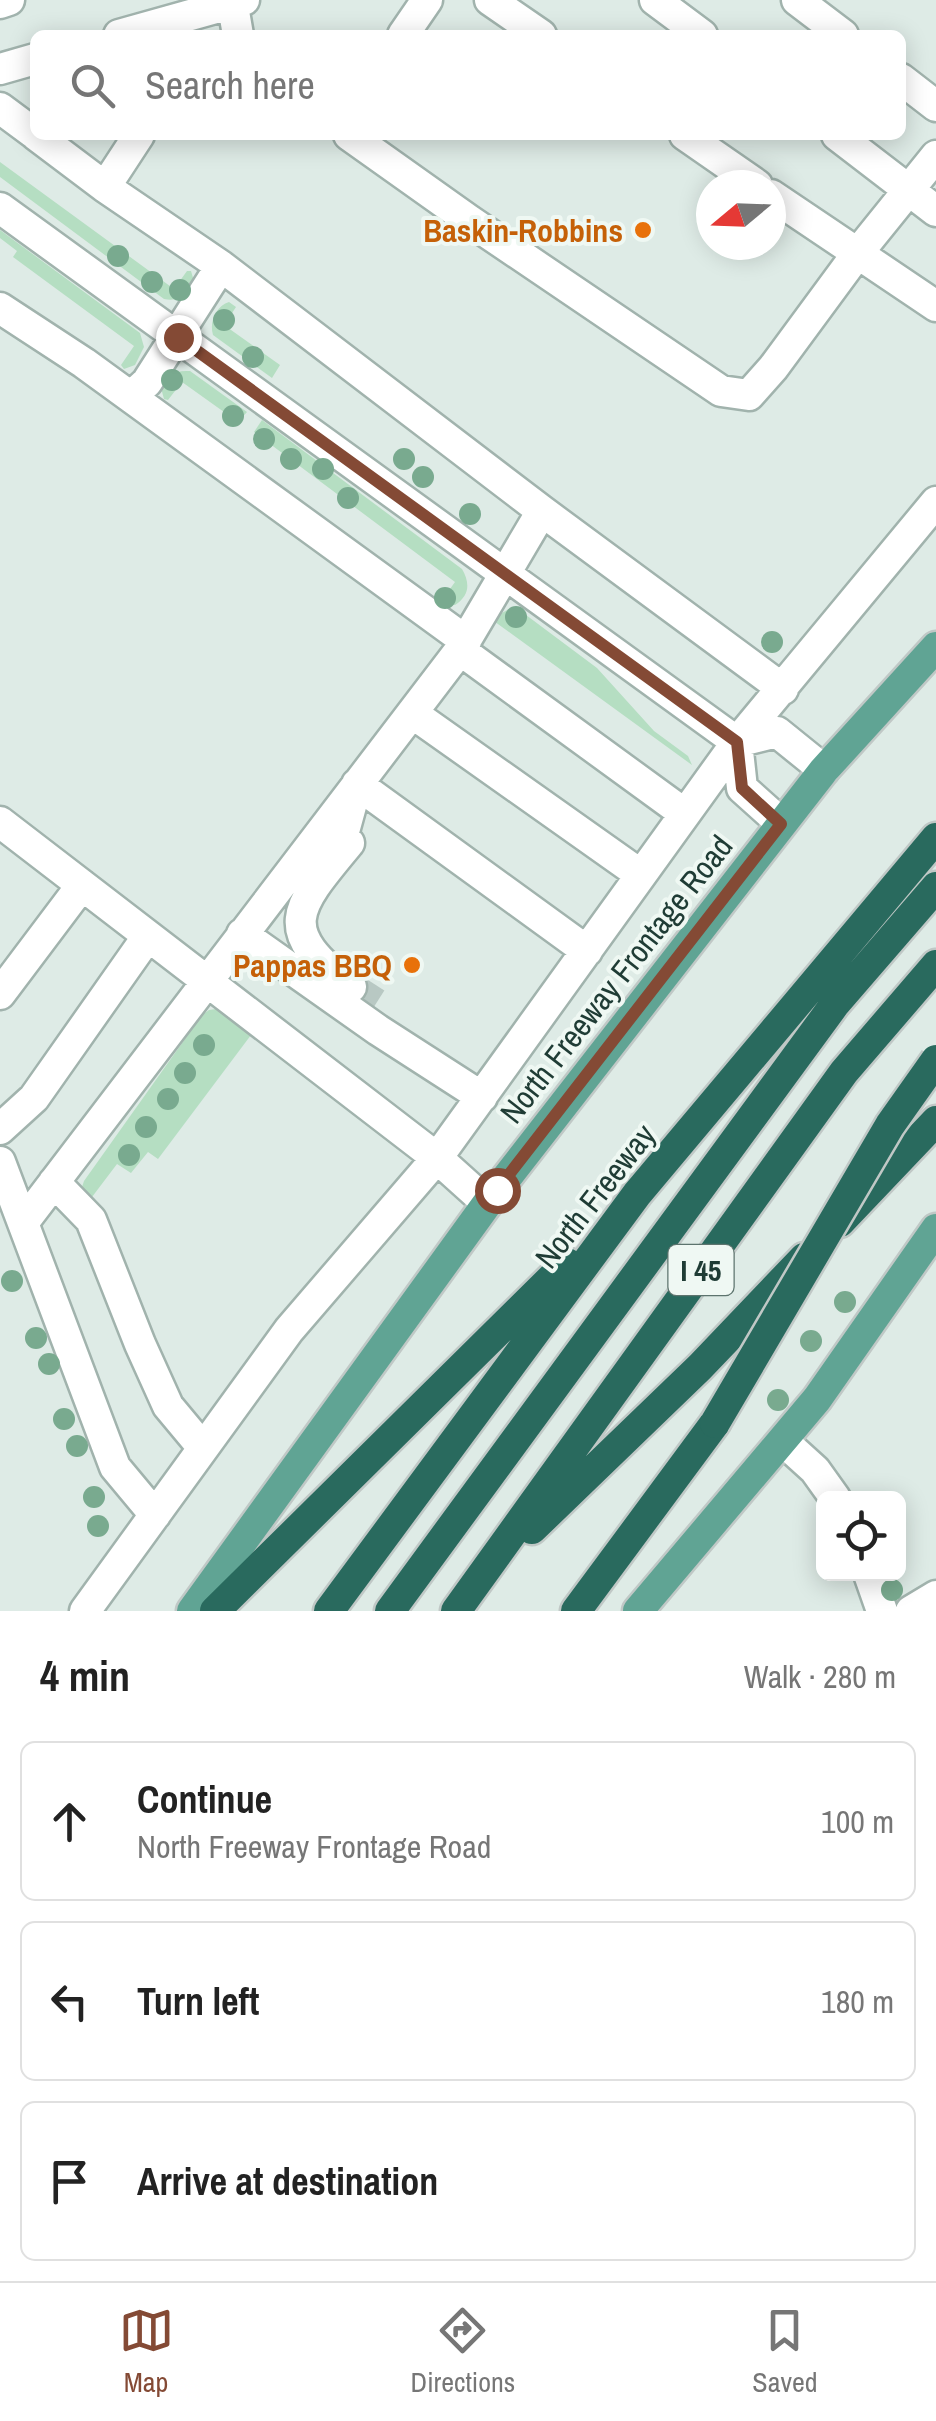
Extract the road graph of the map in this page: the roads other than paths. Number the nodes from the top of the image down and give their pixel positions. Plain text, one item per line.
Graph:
1 (8, 0) edge
2 (427, 0) edge
3 (490, 0) edge
4 (654, 0) edge
5 (797, 0) edge
6 (236, 1) edge
7 (0, 3) edge
8 (136, 30) edge
9 (212, 30) edge
10 (238, 30) edge
11 (406, 30) edge
12 (534, 30) edge
13 (695, 30) edge
14 (836, 30) edge
15 (30, 60) edge
16 (0, 69) edge
17 (906, 83) edge
18 (936, 106) edge
19 (0, 108) edge
20 (30, 130) edge
21 (43, 140) edge
22 (135, 140) edge
23 (356, 140) edge
24 (692, 140) edge
25 (844, 140) edge
26 (936, 156) edge
27 (735, 170) edge
28 (105, 187) junction
29 (910, 189) junction
30 (786, 205) edge
31 (0, 208) edge
32 (936, 211) edge
33 (856, 254) junction
34 (222, 266) junction
35 (936, 306) edge
36 (0, 308) edge
37 (178, 337) junction
38 (131, 397) junction
39 (936, 502) edge
40 (542, 510) junction
41 (502, 574) junction
42 (463, 645) junction
43 (936, 646) edge
44 (783, 689) junction
45 (412, 713) junction
46 (737, 742) junction
47 (824, 770) junction
48 (357, 784) junction
49 (382, 802) junction
50 (685, 814) junction
51 (781, 824) junction
52 (5, 837) edge
53 (936, 838) edge
54 (337, 857) junction
55 (641, 875) junction
56 (82, 885) junction
57 (936, 887) edge
58 (242, 934) junction
59 (148, 936) junction
60 (587, 951) junction
61 (936, 964) edge
62 (206, 981) junction
63 (351, 986) tunnel mouth
64 (0, 994) edge
65 (384, 1008) tunnel mouth
66 (415, 1054) junction
67 (936, 1060) edge
68 (482, 1097) junction
69 (936, 1121) edge
70 (0, 1128) edge
71 (437, 1158) junction
72 (0, 1162) edge
73 (54, 1182) junction
74 (637, 1194) junction
75 (487, 1204) junction
76 (23, 1223) junction
77 (936, 1229) edge
78 (782, 1440) junction
79 (204, 1448) junction
80 (830, 1491) edge
81 (155, 1515) junction
82 (871, 1581) edge
83 (476, 1583) junction
84 (936, 1596) edge
85 (86, 1611) edge
86 (192, 1611) edge
87 (215, 1611) edge
88 (329, 1611) edge
89 (390, 1611) edge
90 (456, 1611) edge
91 (576, 1611) edge
92 (638, 1611) edge
93 (882, 1611) edge
94 (911, 1611) edge

1 - 7 lane
2 - 11 lane
3 - 12 lane
4 - 13 lane
5 - 14 lane
6 - 8 lane
6 - 9 lane
6 - 10 lane
15 - 16 lane
17 - 18 lane
19 - 20 lane
21 - 28 lane
22 - 28 lane
23 - 33 lane
24 - 27 lane
25 - 29 lane
26 - 29 lane
28 - 34 lane
29 - 32 lane
29 - 33 lane
30 - 33 lane
31 - 37 lane
33 - 35 lane
34 - 37 lane
34 - 40 lane
36 - 38 lane
37 - 38 lane
37 - 41 lane
38 - 42 lane
39 - 44 lane
40 - 41 lane
40 - 44 lane
41 - 42 lane
41 - 46 lane
42 - 45 lane
42 - 50 lane
43 - 47 main road, North Freeway Frontage Road
44 - 46 lane
45 - 48 lane
45 - 55 lane
46 - 47 lane
46 - 50 lane
46 - 51 lane
47 - 51 main road, North Freeway Frontage Road
48 - 49 lane
48 - 54 lane
48 - 58 lane
49 - 54 lane
49 - 60 lane
50 - 55 lane
51 - 75 main road, North Freeway Frontage Road
52 - 56 lane
53 - 74 highway, North Freeway
54 - 63 lane
55 - 60 lane
56 - 59 lane
56 - 64 lane
57 - 89 highway
58 - 62 lane
58 - 66 lane
59 - 62 lane
59 - 70 lane
60 - 68 lane
61 - 83 highway, I 45
62 - 71 lane
62 - 73 lane
65 - 66 lane
66 - 68 lane
67 - 91 highway, bridge
68 - 71 lane
69 - 83 highway
71 - 75 lane
71 - 79 lane
72 - 76 lane
73 - 76 lane
73 - 79 lane
74 - 87 highway
74 - 88 highway, North Freeway
75 - 86 main road, North Freeway Frontage Road
76 - 81 lane
77 - 78 main road
78 - 80 lane
78 - 92 main road
79 - 81 lane
81 - 85 lane
82 - 93 lane
83 - 90 highway, I 45
84 - 94 lane

